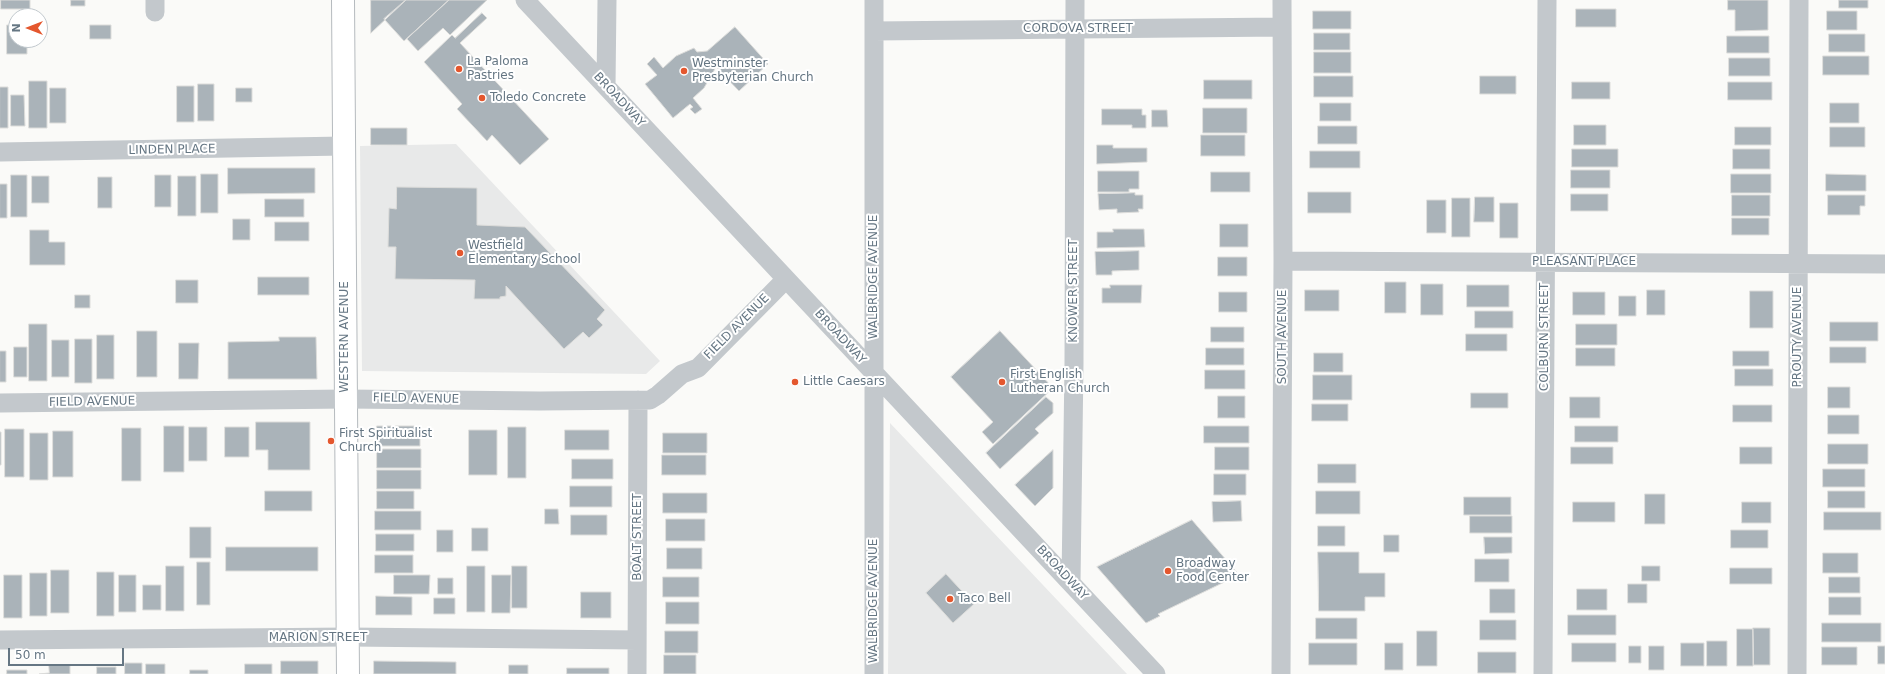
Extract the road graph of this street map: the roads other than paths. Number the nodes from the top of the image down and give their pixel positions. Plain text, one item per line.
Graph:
1 (343, 0) edge
2 (525, 0) edge
3 (607, 0) edge
4 (874, 0) edge
5 (1075, 0) edge
6 (1282, 0) edge
7 (1546, 0) edge
8 (1799, 0) edge
9 (1282, 27) junction
10 (1075, 29) junction
11 (874, 31) junction
12 (606, 86) junction
13 (344, 146) junction
14 (0, 152) edge
15 (1283, 261) junction
16 (1545, 262) junction
17 (1798, 263) junction
18 (1885, 264) edge
19 (786, 279) junction
20 (874, 374) junction
21 (346, 398) junction
22 (638, 400) junction
23 (0, 403) edge
24 (1071, 582) junction
25 (349, 637) junction
26 (0, 640) edge
27 (637, 640) junction
28 (348, 674) edge
29 (637, 674) edge
30 (874, 674) edge
31 (1156, 674) edge
32 (1281, 674) edge
33 (1543, 674) edge
34 (1797, 674) edge

1 - 13 main road, WESTERN AVENUE
2 - 12 street, BROADWAY
3 - 12 street
4 - 11 street, WALBRIDGE AVENUE
5 - 10 street, KNOWER STREET
6 - 9 street, SOUTH AVENUE
7 - 16 street, COLBURN STREET
8 - 17 street, PROUTY AVENUE
9 - 10 street, CORDOVA STREET
9 - 15 street, SOUTH AVENUE
10 - 11 street, CORDOVA STREET
10 - 24 street, KNOWER STREET
11 - 20 street, WALBRIDGE AVENUE
12 - 19 street, BROADWAY
13 - 14 street, LINDEN PLACE
13 - 21 main road, WESTERN AVENUE
15 - 16 street, PLEASANT PLACE
15 - 32 street, SOUTH AVENUE
16 - 17 street, PLEASANT PLACE
16 - 33 street, COLBURN STREET
17 - 18 street, PLEASANT PLACE
17 - 34 street, PROUTY AVENUE
19 - 20 street, BROADWAY
19 - 22 street, FIELD AVENUE
20 - 24 street, BROADWAY
20 - 30 street, WALBRIDGE AVENUE
21 - 22 street, FIELD AVENUE
21 - 23 street, FIELD AVENUE
21 - 25 main road, WESTERN AVENUE
22 - 27 street, BOALT STREET
24 - 31 street, BROADWAY
25 - 26 street, MARION STREET
25 - 27 street, MARION STREET
25 - 28 main road, WESTERN AVENUE
27 - 29 street, BOALT STREET

